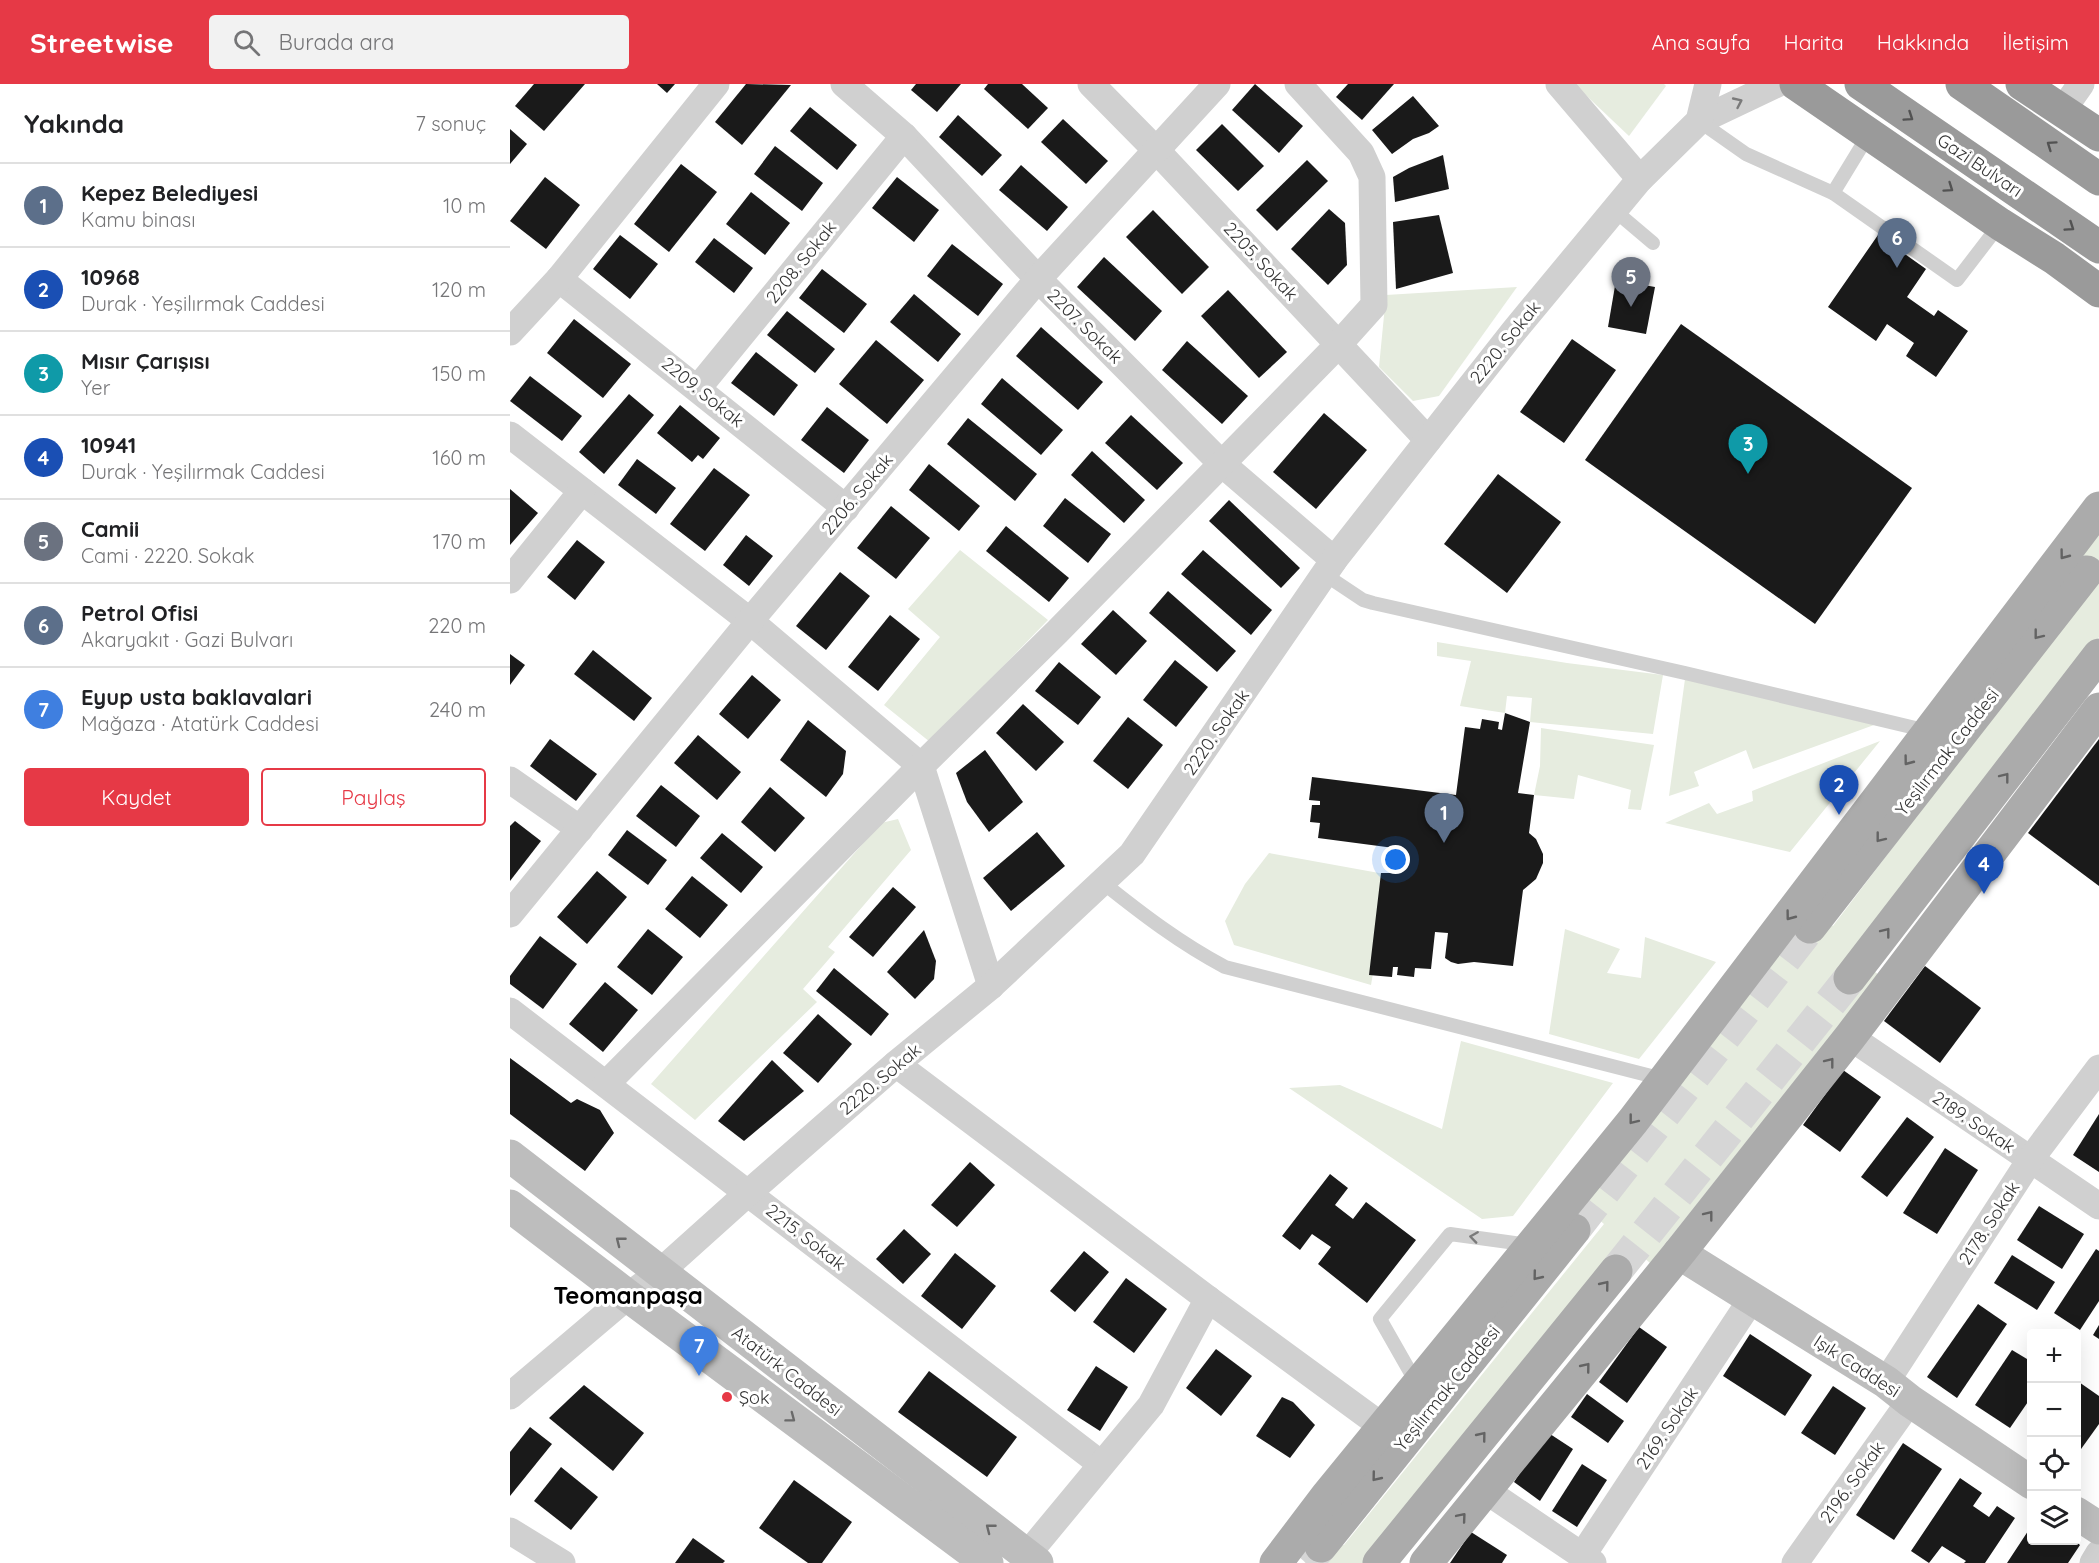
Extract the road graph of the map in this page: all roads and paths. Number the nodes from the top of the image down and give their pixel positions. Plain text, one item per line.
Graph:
1 (717, 84) edge
2 (844, 84) edge
3 (1091, 84) edge
4 (1217, 84) edge
5 (1298, 84) edge
6 (1558, 84) edge
7 (1708, 84) edge
8 (1778, 84) edge
9 (1796, 84) edge
10 (1861, 84) edge
11 (1962, 84) edge
12 (2022, 84) edge
13 (2081, 84) edge
14 (2062, 111) junction
15 (1700, 121) junction
16 (1869, 134) junction
17 (2099, 135) edge
18 (903, 136) junction
19 (1156, 150) junction
20 (1640, 179) junction
21 (2099, 179) edge
22 (1833, 194) junction
23 (1614, 210) junction
24 (2000, 224) junction
25 (1653, 243) dead end
26 (2099, 247) edge
27 (559, 279) junction
28 (1038, 279) junction
29 (2099, 291) edge
30 (2099, 306) edge
31 (510, 332) edge
32 (1339, 344) junction
33 (698, 388) junction
34 (510, 435) edge
35 (1428, 440) junction
36 (1221, 464) junction
37 (582, 491) junction
38 (846, 508) junction
39 (2099, 508) edge
40 (1329, 567) junction
41 (2087, 572) dead end
42 (510, 580) edge
43 (750, 621) junction
44 (2099, 655) edge
45 (2099, 709) edge
46 (1930, 732) junction
47 (921, 766) junction
48 (510, 780) edge
49 (580, 829) junction
50 (1102, 882) junction
51 (510, 914) edge
52 (1806, 932) tunnel mouth
53 (1850, 978) tunnel mouth
54 (991, 986) junction
55 (510, 1011) edge
56 (1850, 1037) junction
57 (896, 1064) junction
58 (2099, 1068) edge
59 (1665, 1079) junction
60 (606, 1084) junction
61 (510, 1156) edge
62 (2030, 1160) junction
63 (748, 1193) junction
64 (510, 1206) edge
65 (2099, 1206) edge
66 (1574, 1230) tunnel mouth
67 (1532, 1245) junction
68 (1679, 1253) junction
69 (1616, 1271) tunnel mouth
70 (660, 1272) junction
71 (628, 1296) junction
72 (1208, 1299) junction
73 (1751, 1300) junction
74 (1418, 1384) junction
75 (1898, 1392) junction
76 (510, 1396) edge
77 (1383, 1427) junction
78 (1101, 1464) junction
79 (2027, 1480) edge
80 (1485, 1490) junction
81 (1326, 1497) junction
82 (2081, 1516) edge
83 (2099, 1528) edge
84 (510, 1531) edge
85 (1321, 1546) tunnel mouth
86 (2099, 1553) edge
87 (1031, 1559) edge
88 (1587, 1559) edge
89 (562, 1563) edge
90 (987, 1563) edge
91 (1276, 1563) edge
92 (1293, 1563) tunnel mouth
93 (1379, 1563) edge
94 (1426, 1563) edge
95 (1795, 1563) edge
96 (2093, 1563) edge

1 - 27 street
2 - 18 street, 2207. Sokak
3 - 19 street, 2205. Sokak
4 - 19 street, 2206. Sokak
5 - 32 street
6 - 20 street
7 - 15 street
15 -> 8 street, 2220. Sokak
9 - 16 highway
10 -> 26 highway, Gazi Bulvarı
21 -> 11 highway
12 - 14 highway
13 - 14 street
14 - 17 highway
15 - 20 street, 2220. Sokak
15 - 22 lane
16 - 22 lane
16 -> 24 highway
18 - 28 street, 2207. Sokak
18 - 33 street, 2208. Sokak
19 - 28 street, 2206. Sokak
19 - 32 street, 2205. Sokak
20 - 23 street, 2220. Sokak
22 - 24 lane
23 - 25 lane
23 - 35 street, 2220. Sokak
24 - 29 highway
24 - 30 main road
27 - 31 street
27 - 33 street, 2209. Sokak
28 - 36 street, 2207. Sokak
28 - 38 street, 2206. Sokak
32 - 35 street, 2205. Sokak
32 - 36 street
33 - 38 street, 2209. Sokak
34 - 37 street
35 - 40 street, 2220. Sokak
36 - 40 street, 2207. Sokak
36 - 47 street
37 - 42 street
37 - 43 street
38 - 43 street, 2206. Sokak
39 -> 46 main road
40 - 46 lane
40 - 50 street, 2220. Sokak
41 -> 52 main road, Yeşilırmak Caddesi
43 - 47 street
43 - 49 street, 2206. Sokak
53 -> 44 main road
45 - 56 main road
46 -> 59 main road
47 - 54 street
47 - 60 street
48 - 49 street
49 - 51 street, 2206. Sokak
50 - 54 street, 2220. Sokak
50 - 59 lane
54 - 57 street, 2220. Sokak
55 - 60 street, 2215. Sokak
56 - 62 street, 2189. Sokak
68 -> 56 main road
57 - 63 street, 2220. Sokak
57 - 72 street
58 - 62 street, 2178. Sokak
59 -> 67 main road
60 - 63 street, 2215. Sokak
70 -> 61 main road, Atatürk Caddesi
62 - 65 street, 2189. Sokak
62 - 75 street, 2178. Sokak
63 - 70 street, 2220. Sokak
63 - 78 street, 2215. Sokak
64 - 71 main road, Atatürk Caddesi
66 -> 85 main road, Yeşilırmak Caddesi
67 - 74 main road
67 -> 74 lane
68 - 73 main road, Işık Caddesi
80 -> 68 main road
93 -> 69 main road
70 - 71 street, 2220. Sokak
87 -> 70 main road, Atatürk Caddesi
71 - 76 street, 2220. Sokak
71 -> 90 main road, Atatürk Caddesi
72 - 77 street
72 - 78 street
73 - 75 main road, Işık Caddesi
73 - 88 street, 2169. Sokak
74 - 77 main road
75 - 79 main road, Işık Caddesi
75 - 95 street, 2196. Sokak
77 - 81 main road
78 - 87 street
80 - 88 street
94 -> 80 main road
81 - 91 main road
81 - 92 main road
82 - 83 main road
84 - 89 street
86 - 96 street

